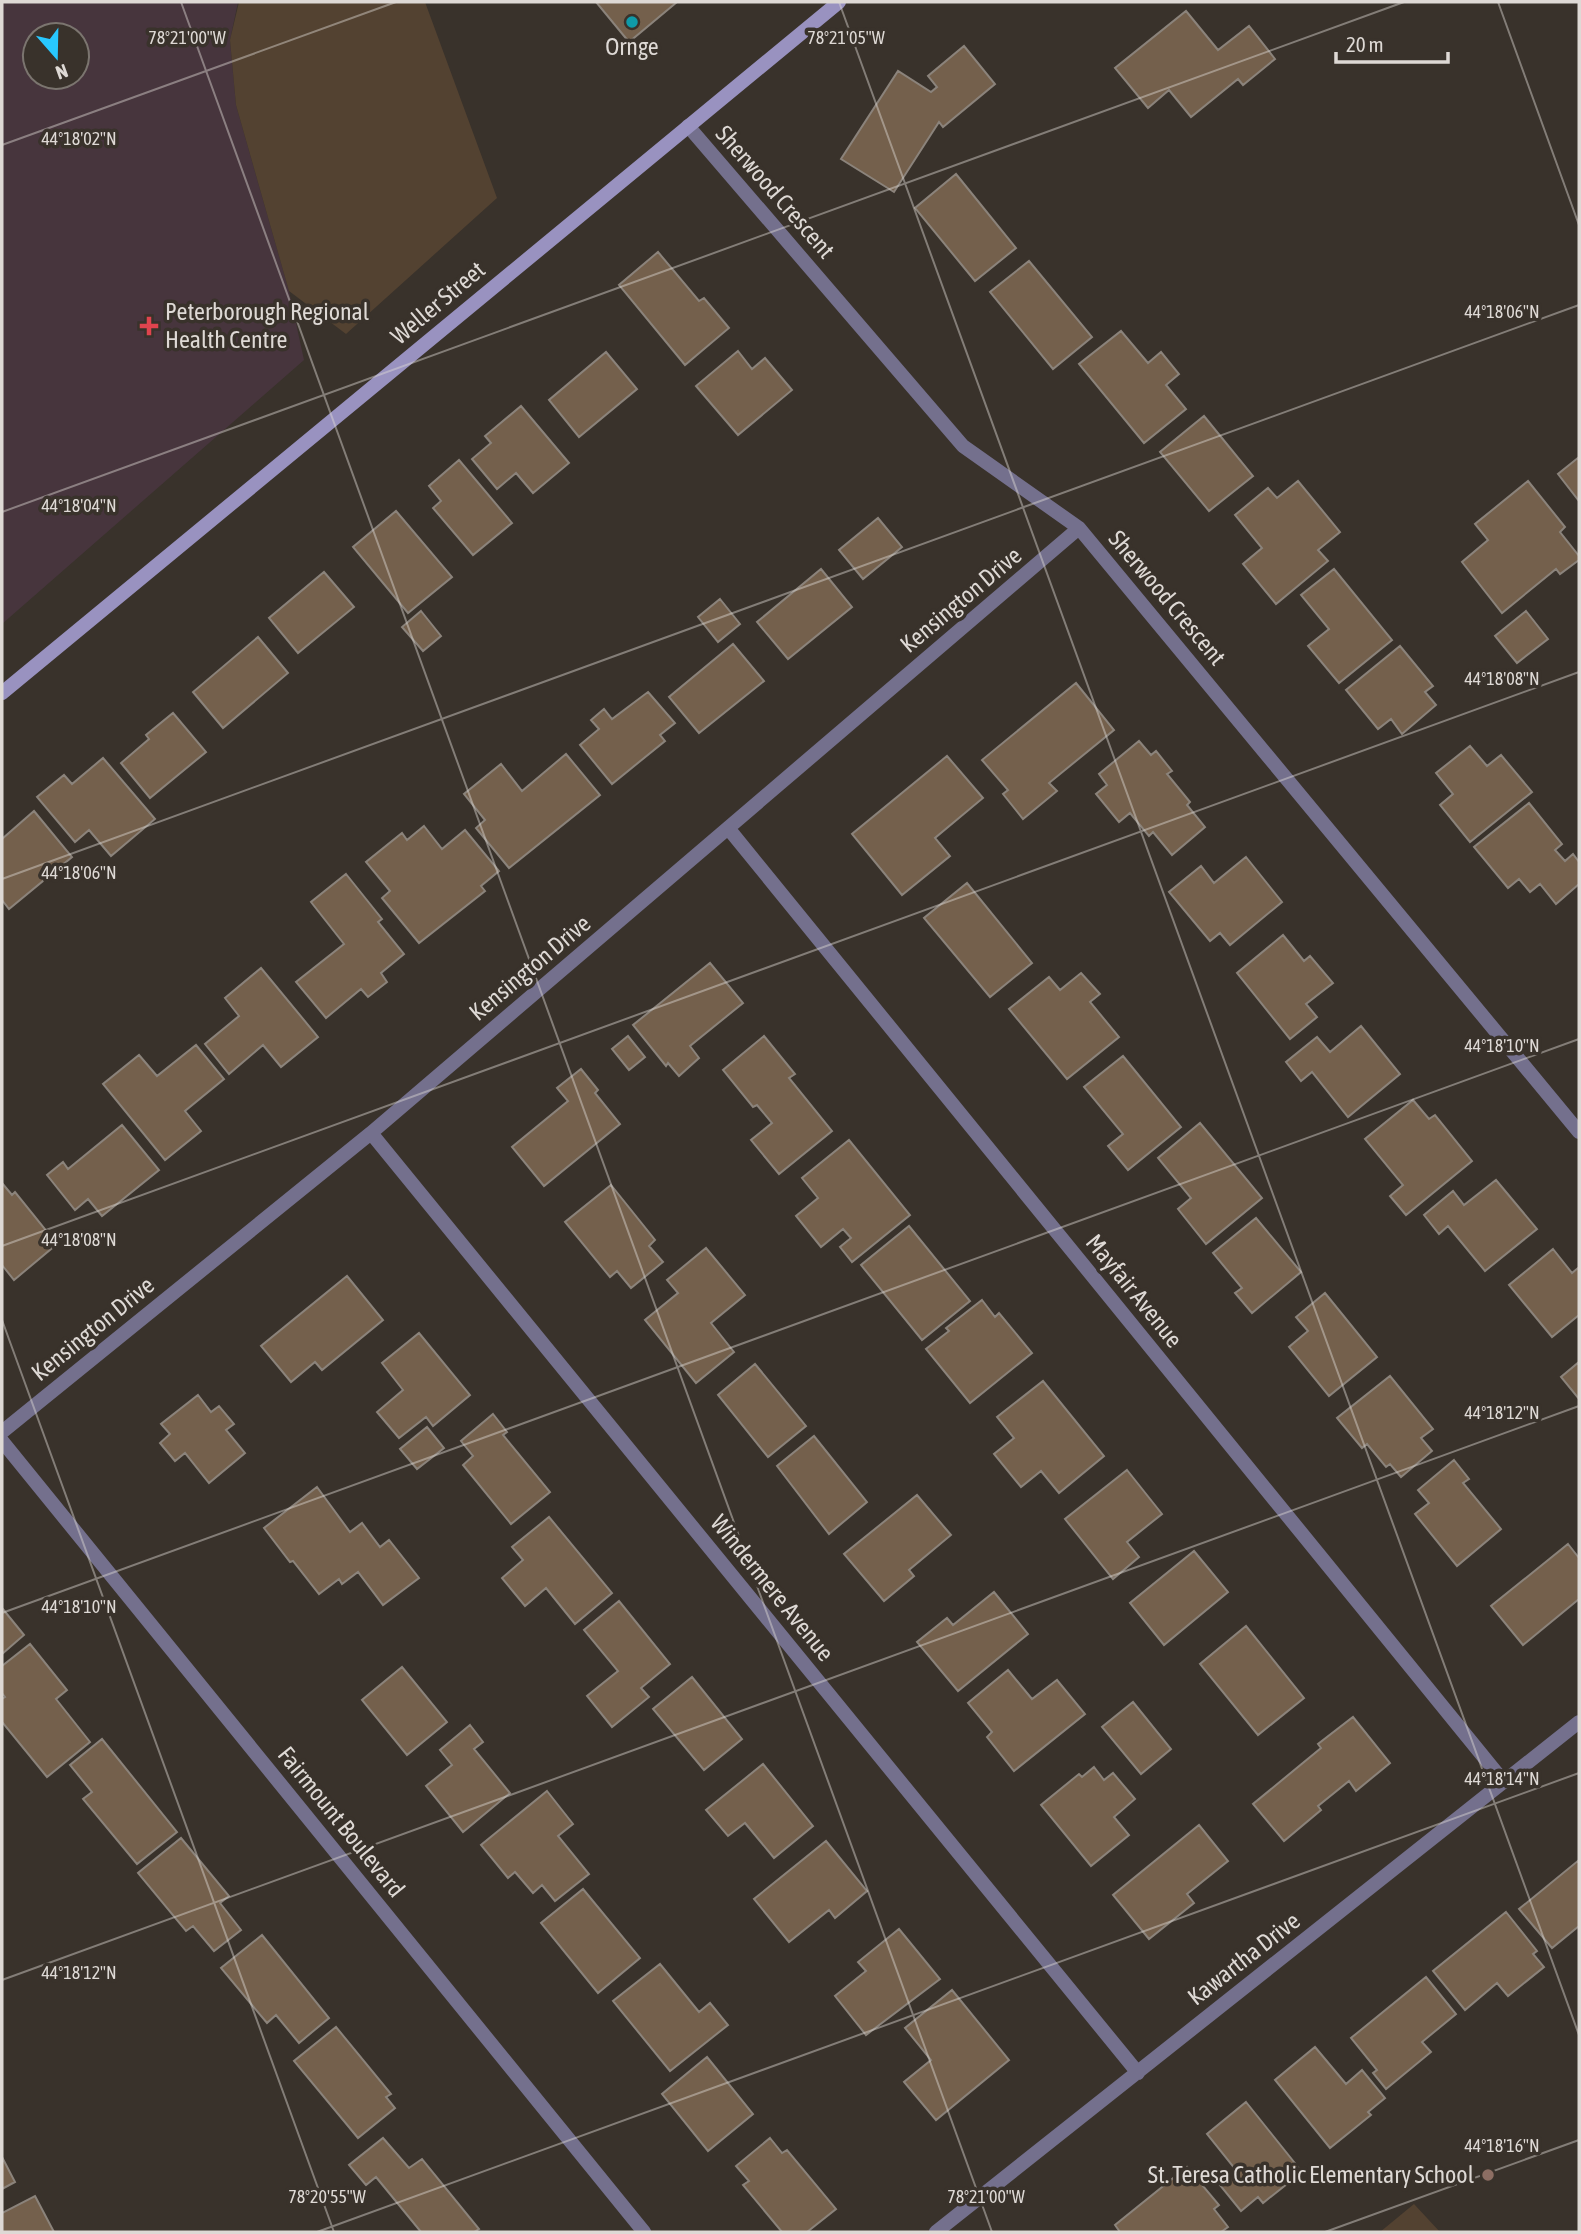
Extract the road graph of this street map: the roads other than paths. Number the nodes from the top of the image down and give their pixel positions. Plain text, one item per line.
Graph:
1 (839, 2) edge
2 (688, 126) junction
3 (1079, 528) junction
4 (2, 693) edge
5 (729, 828) junction
6 (1579, 1132) edge
7 (371, 1133) junction
8 (2, 1432) edge
9 (2, 1441) edge
10 (1579, 1722) edge
11 (1504, 1782) junction
12 (1138, 2073) junction
13 (644, 2232) edge
14 (936, 2232) edge

1 - 2 street, Weller Street
2 - 3 street, Sherwood Crescent
2 - 4 street, Weller Street
3 - 5 street, Kensington Drive
3 - 6 street, Sherwood Crescent
5 - 7 street, Kensington Drive
5 - 11 street, Mayfair Avenue
7 - 8 street, Kensington Drive
7 - 12 street, Windermere Avenue
9 - 13 street, Fairmount Boulevard
10 - 11 street, Kawartha Drive
11 - 12 street, Kawartha Drive
12 - 14 street, Kawartha Drive

